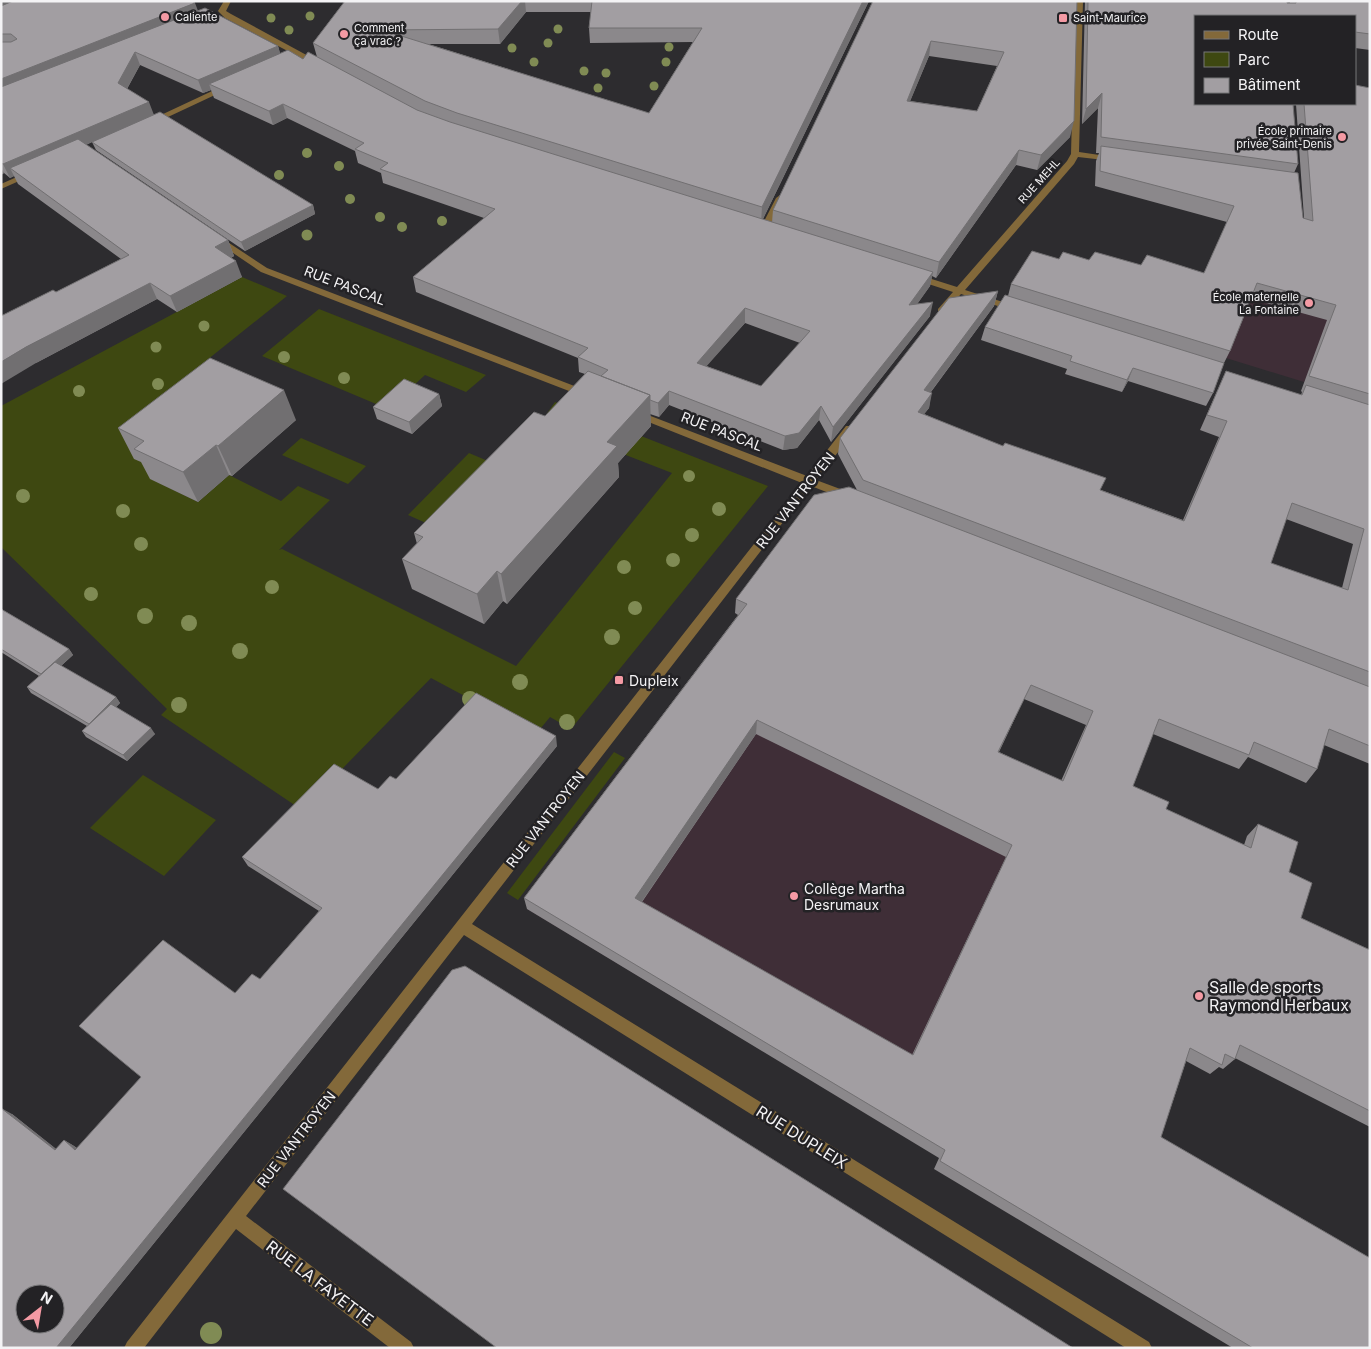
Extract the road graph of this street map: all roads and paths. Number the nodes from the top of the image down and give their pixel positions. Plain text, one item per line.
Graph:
1 (228, 1) edge
2 (1079, 1) edge
3 (312, 50) dead end
4 (301, 55) junction
5 (292, 59) edge
6 (331, 71) edge
7 (238, 83) edge
8 (140, 126) edge
9 (1075, 154) junction
10 (1118, 160) edge
11 (44, 169) edge
12 (1, 187) edge
13 (784, 190) edge
14 (755, 226) edge
15 (204, 230) edge
16 (764, 230) junction
17 (773, 232) edge
18 (904, 274) edge
19 (957, 290) junction
20 (1022, 311) edge
21 (930, 325) edge
22 (600, 400) edge
23 (628, 410) edge
24 (860, 416) edge
25 (810, 482) junction
26 (854, 499) edge
27 (462, 926) junction
28 (235, 1218) junction
29 (133, 1348) edge
30 (405, 1348) edge
31 (1143, 1348) edge

1 - 4 street
2 - 9 street, RUE MEHL
3 - 4 street
4 - 5 street
4 - 6 street
7 - 8 street
9 - 10 street
9 - 19 street, RUE MEHL
11 - 12 street
13 - 16 street
14 - 16 street
15 - 22 street, RUE PASCAL
16 - 17 street
18 - 19 street
19 - 20 street
19 - 21 street
23 - 25 street, RUE PASCAL
24 - 25 street, RUE VANTROYEN
25 - 26 street, RUE PASCAL
25 - 27 street, RUE VANTROYEN
27 - 28 street, RUE VANTROYEN
27 - 31 street, RUE DUPLEIX
28 - 29 street, RUE VANTROYEN
28 - 30 street, RUE LA FAYETTE

